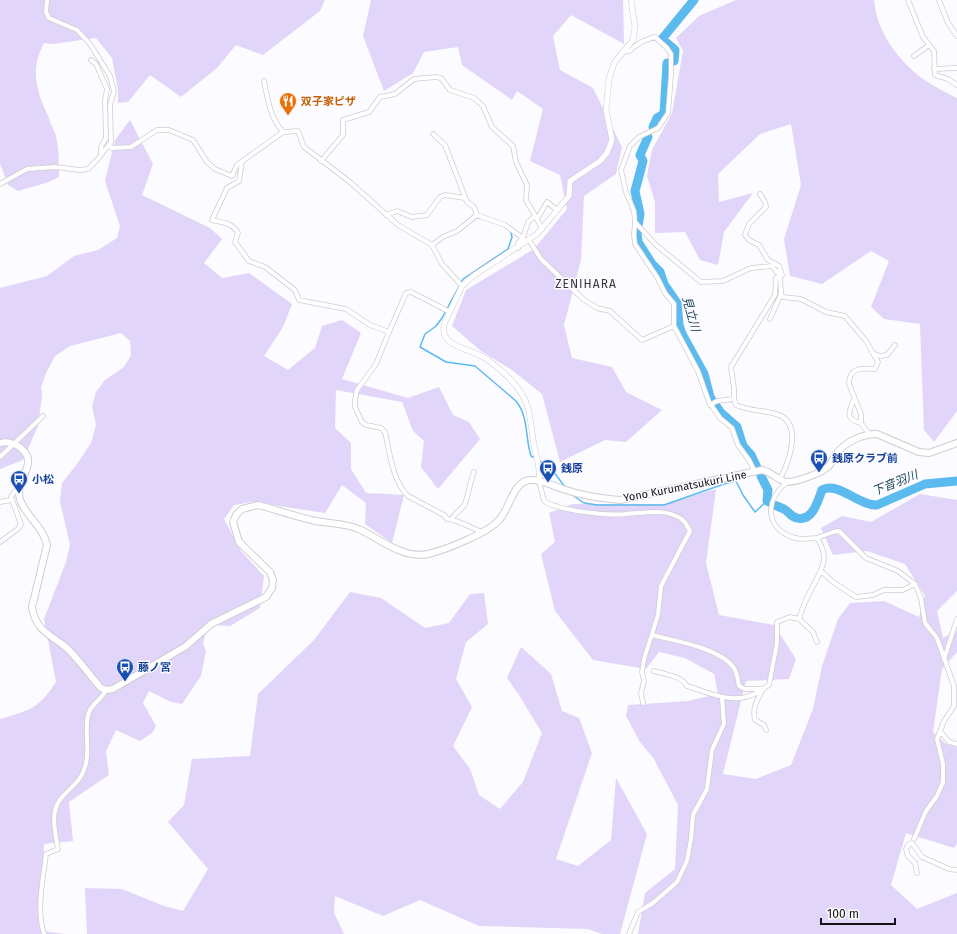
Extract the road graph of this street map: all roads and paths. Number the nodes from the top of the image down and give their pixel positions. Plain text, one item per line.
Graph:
1 (47, 0) edge
2 (631, 0) edge
3 (908, 0) edge
4 (939, 0) edge
5 (957, 36) edge
6 (929, 44) junction
7 (624, 52) junction
8 (914, 56) dead end
9 (91, 60) dead end
10 (957, 68) edge
11 (934, 69) junction
12 (264, 81) dead end
13 (957, 85) edge
14 (283, 132) junction
15 (433, 134) dead end
16 (109, 146) junction
17 (101, 156) junction
18 (242, 161) junction
19 (321, 161) junction
20 (0, 184) edge
21 (760, 194) dead end
22 (465, 198) junction
23 (557, 210) junction
24 (386, 215) junction
25 (477, 215) junction
26 (536, 218) junction
27 (638, 225) junction
28 (542, 229) junction
29 (523, 238) junction
30 (529, 240) junction
31 (432, 245) junction
32 (518, 248) junction
33 (780, 276) junction
34 (462, 286) junction
35 (781, 294) junction
36 (450, 312) junction
37 (770, 319) dead end
38 (674, 326) junction
39 (389, 332) junction
40 (895, 345) dead end
41 (875, 354) junction
42 (854, 398) junction
43 (734, 399) junction
44 (712, 404) junction
45 (43, 416) dead end
46 (861, 423) junction
47 (870, 434) junction
48 (956, 442) edge
49 (0, 443) edge
50 (15, 445) junction
51 (0, 457) edge
52 (474, 472) dead end
53 (755, 472) junction
54 (780, 479) junction
55 (539, 481) junction
56 (788, 482) junction
57 (20, 489) junction
58 (11, 500) junction
59 (0, 502) edge
60 (452, 518) junction
61 (482, 532) junction
62 (817, 538) junction
63 (0, 542) edge
64 (822, 572) junction
65 (915, 584) junction
66 (957, 618) edge
67 (799, 619) junction
68 (652, 635) junction
69 (817, 642) dead end
70 (944, 659) junction
71 (654, 671) dead end
72 (763, 689) junction
73 (106, 690) junction
74 (722, 698) junction
75 (643, 703) dead end
76 (766, 730) dead end
77 (940, 731) junction
78 (957, 744) edge
79 (914, 839) dead end
80 (957, 870) edge
81 (917, 873) dead end
82 (44, 934) edge
83 (628, 934) edge

1 - 16 street
2 - 7 street
3 - 6 street
4 - 5 street
6 - 8 street
6 - 11 street
7 - 23 street
7 - 27 street
9 - 17 street
10 - 11 street
11 - 13 street
12 - 14 street
14 - 18 street
14 - 19 street
15 - 22 street
16 - 17 street
16 - 18 street
17 - 20 street
18 - 39 street
19 - 24 street
19 - 26 street
21 - 33 street
22 - 24 street
22 - 25 street
23 - 26 street
23 - 28 street
24 - 31 street
25 - 29 street
25 - 31 street
26 - 28 street
26 - 29 street
27 - 33 street
27 - 38 street
28 - 30 street
29 - 32 street
30 - 32 street
30 - 38 street
31 - 34 street
32 - 34 street
33 - 35 street
33 - 43 street
34 - 36 street
35 - 37 street
35 - 41 street
36 - 39 street
36 - 55 street
38 - 44 street
39 - 60 street
40 - 41 street
41 - 42 street
42 - 46 street
42 - 46 street
43 - 44 street
43 - 54 street
44 - 53 street
45 - 50 street
46 - 47 street
47 - 48 main road
47 - 56 main road
49 - 50 main road
50 - 51 street
50 - 57 main road
52 - 60 street
53 - 54 main road, Yono Kurumatsukuri Line
53 - 55 main road, Yono Kurumatsukuri Line
54 - 56 main road, Yono Kurumatsukuri Line
55 - 61 main road, Yono Kurumatsukuri Line
55 - 68 street
56 - 62 street
57 - 58 street
57 - 73 main road
58 - 59 street
58 - 63 street
60 - 61 street
61 - 73 main road, Yono Kurumatsukuri Line
62 - 64 street
62 - 65 street
64 - 65 street
64 - 67 street
65 - 70 street
66 - 70 street
67 - 69 street
67 - 72 street
68 - 72 street
68 - 75 street
70 - 77 street
71 - 74 street
72 - 74 street
72 - 76 street
73 - 82 street
74 - 83 street
77 - 78 street
77 - 79 street
80 - 81 street

